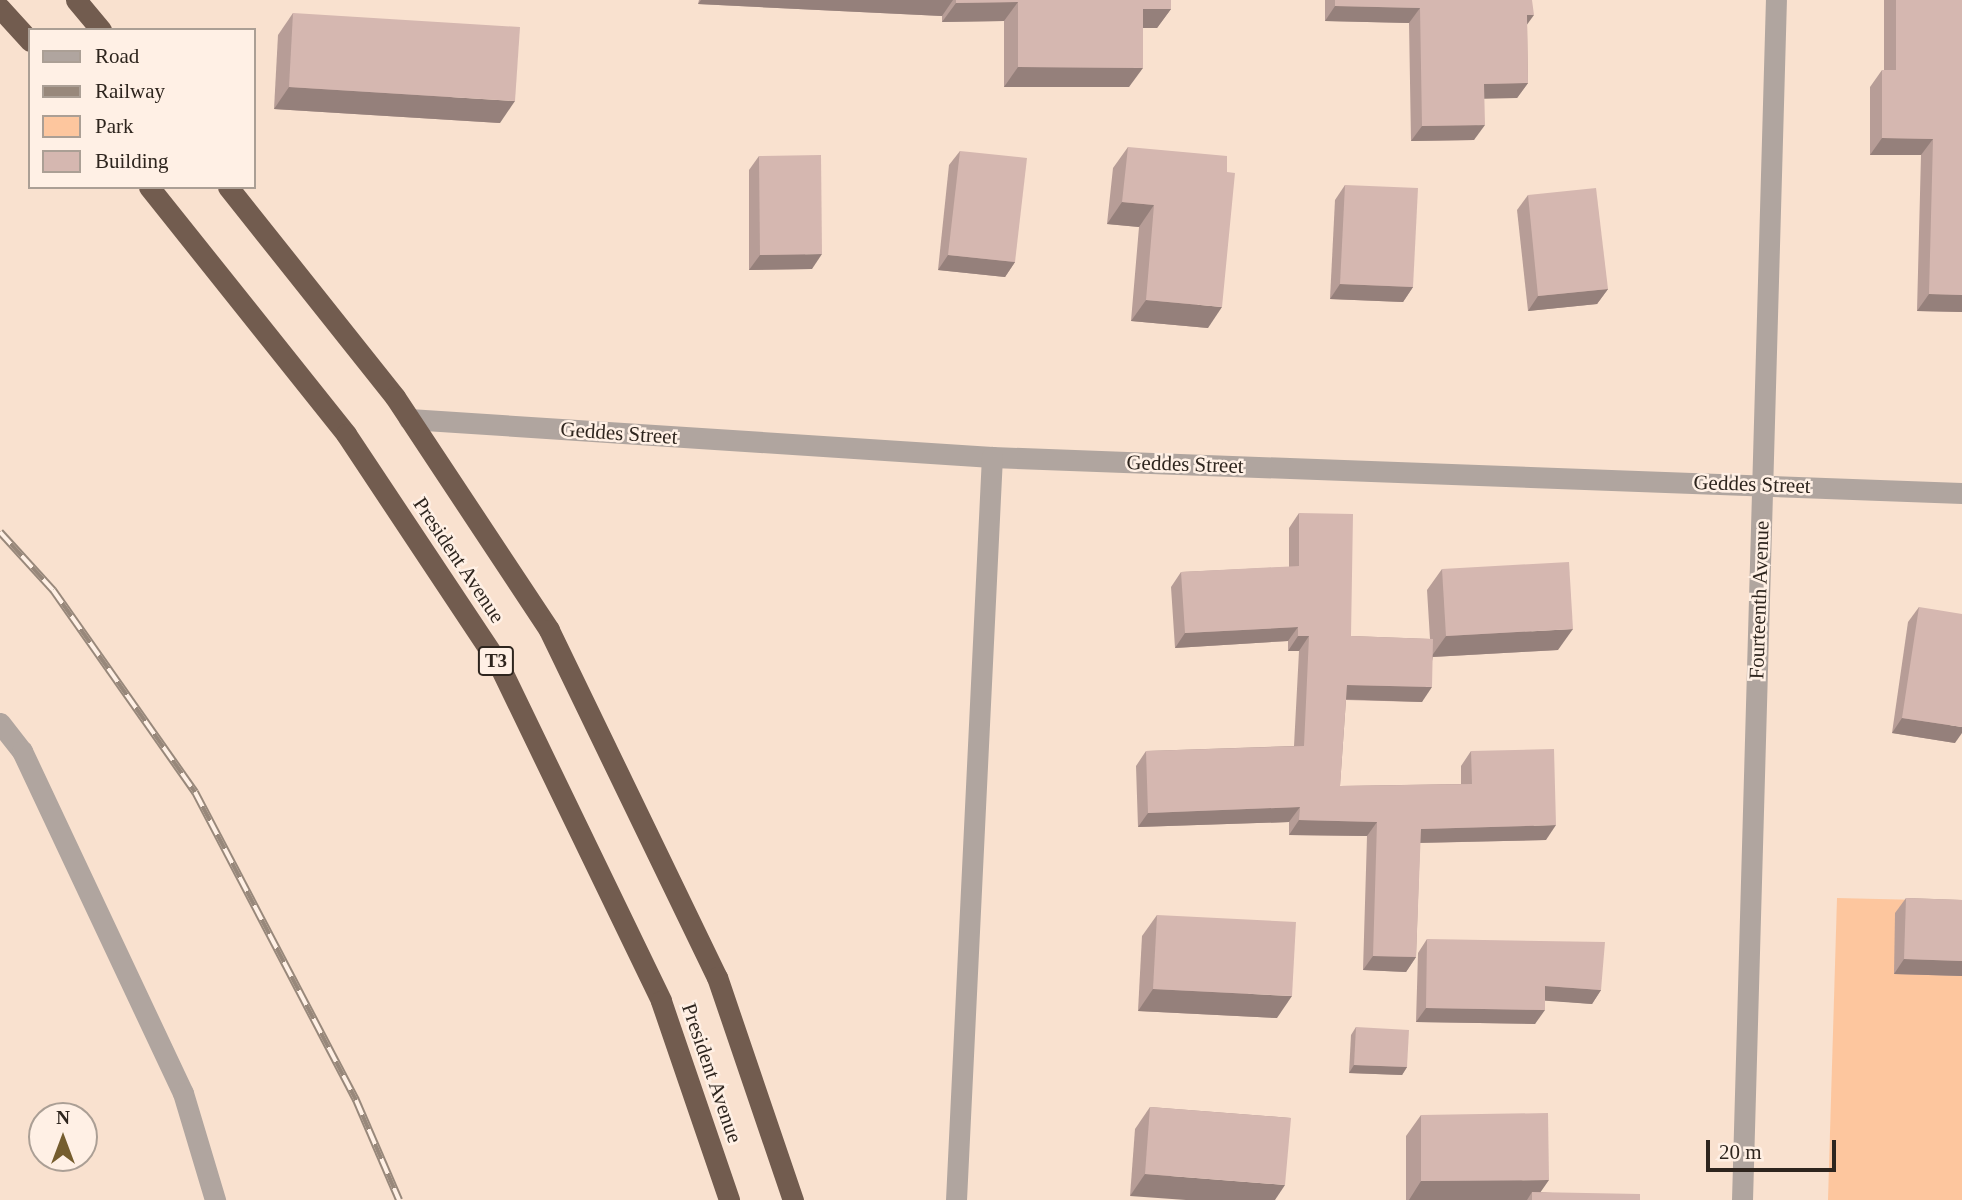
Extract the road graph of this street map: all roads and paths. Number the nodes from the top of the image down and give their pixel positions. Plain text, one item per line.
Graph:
1 (76, 0) edge
2 (1776, 0) edge
3 (0, 8) edge
4 (99, 28) edge
5 (28, 39) edge
6 (151, 189) edge
7 (230, 189) edge
8 (410, 419) junction
9 (992, 457) junction
10 (1762, 484) junction
11 (1962, 493) edge
12 (0, 723) edge
13 (215, 1200) edge
14 (729, 1200) edge
15 (793, 1200) edge
16 (956, 1200) edge
17 (1742, 1200) edge

1 - 4 highway
2 - 10 street, Fourteenth Avenue
3 - 5 highway
6 - 14 highway, President Avenue / T3
7 - 8 highway, President Avenue
8 - 9 street, Geddes Street
8 - 15 highway, President Avenue
9 - 10 street, Geddes Street
9 - 16 street
10 - 11 street, Geddes Street
10 - 17 street, Fourteenth Avenue
12 - 13 street

